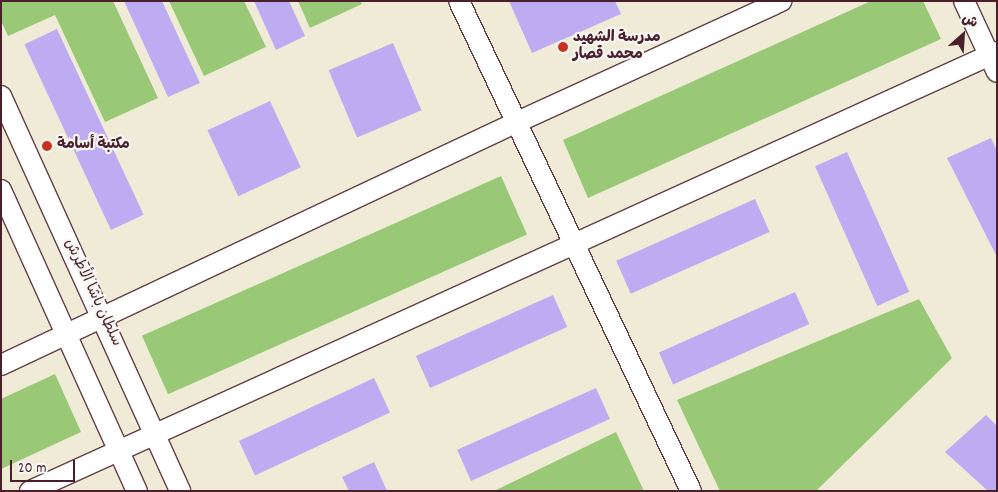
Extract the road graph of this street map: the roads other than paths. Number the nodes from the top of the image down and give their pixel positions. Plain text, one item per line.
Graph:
1 (459, 1) edge
2 (781, 1) edge
3 (964, 1) edge
4 (994, 60) edge
5 (1, 96) edge
6 (515, 123) junction
7 (1, 190) edge
8 (573, 245) junction
9 (103, 317) junction
10 (67, 334) junction
11 (1, 364) edge
12 (155, 434) junction
13 (119, 450) junction
14 (30, 491) edge
15 (137, 491) edge
16 (180, 491) edge
17 (691, 491) edge

1 - 6 street
2 - 6 street
3 - 4 street
4 - 8 street
5 - 9 street, سلطان باشا الأطرش
6 - 8 street
6 - 9 street
7 - 10 street
8 - 12 street
8 - 17 street
9 - 10 street
9 - 12 street, سلطان باشا الأطرش
10 - 11 street
10 - 13 street
12 - 13 street
12 - 16 street, سلطان باشا الأطرش
13 - 14 street
13 - 15 street

